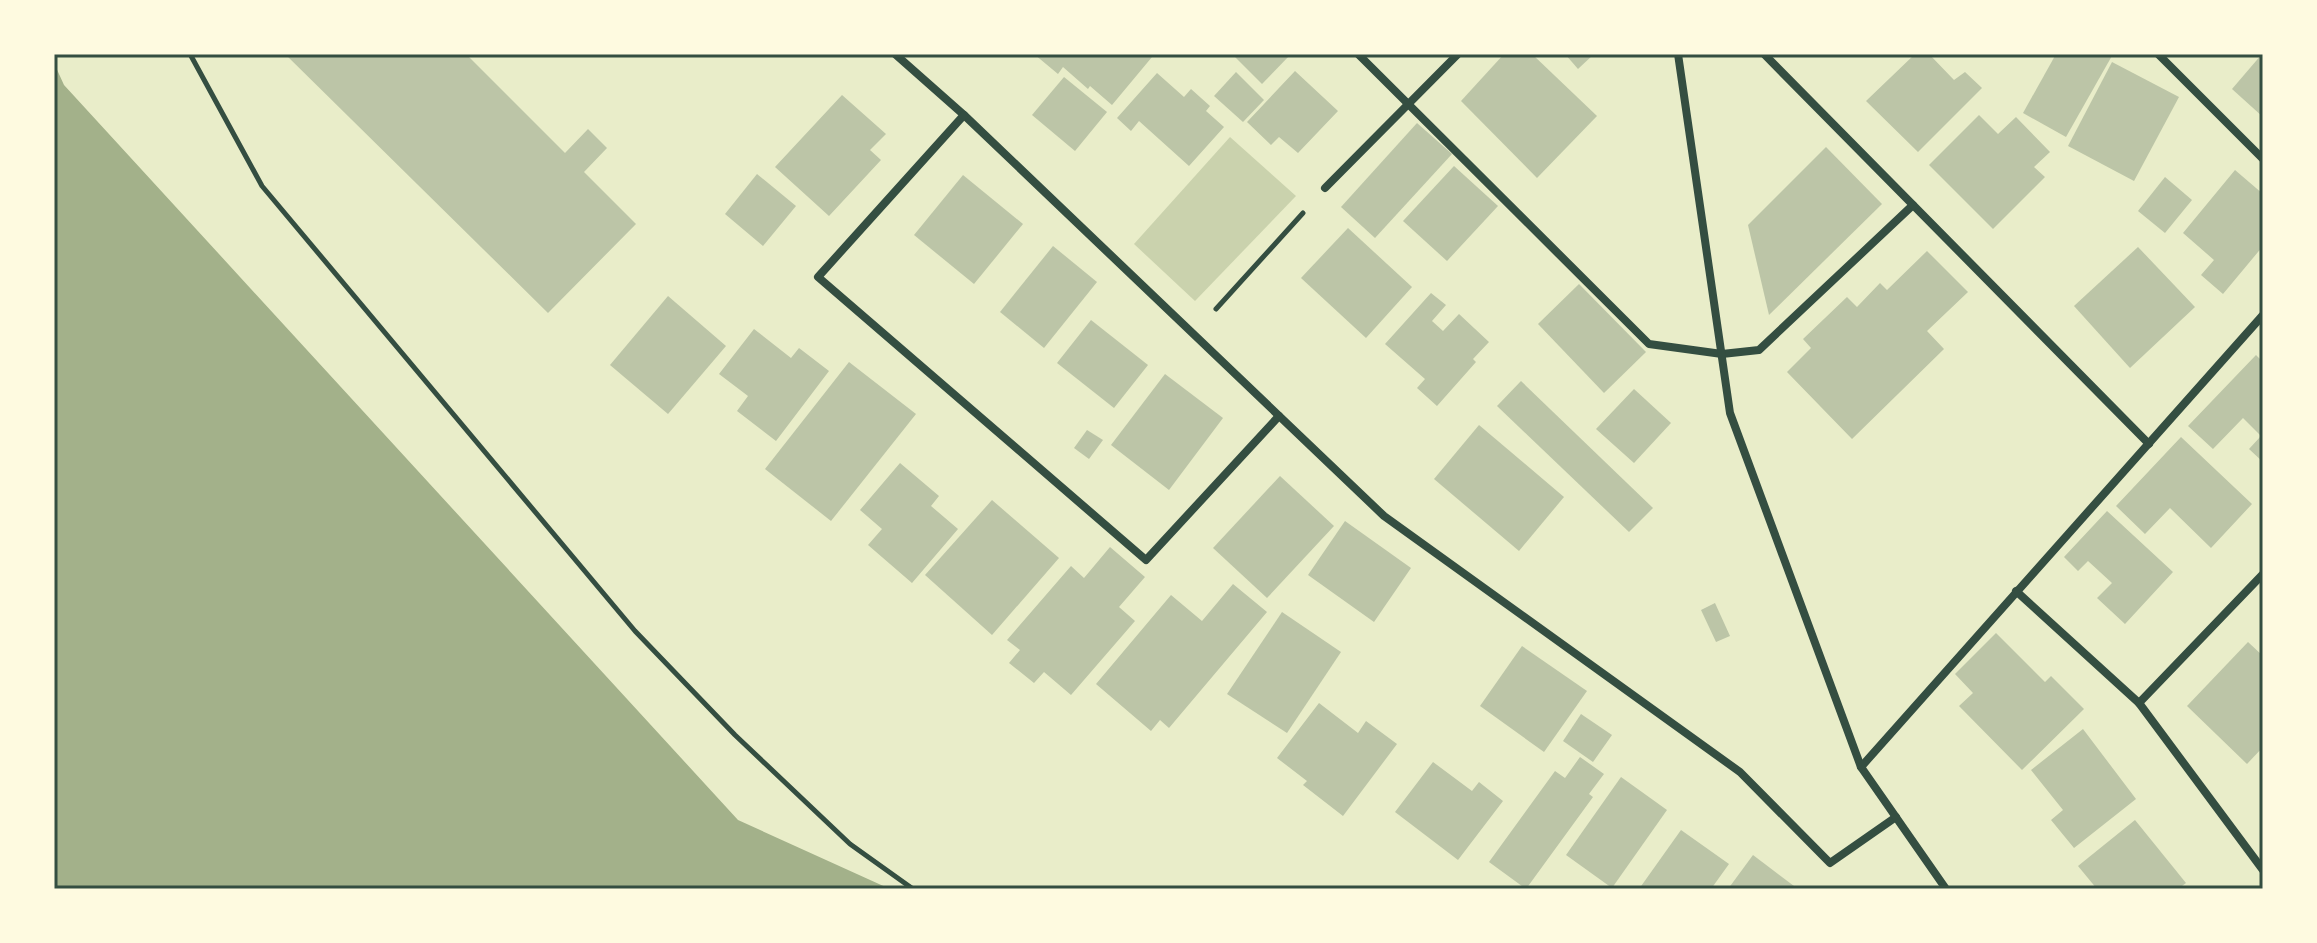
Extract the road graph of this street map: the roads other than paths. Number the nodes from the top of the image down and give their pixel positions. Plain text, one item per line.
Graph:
1 (895, 54) edge
2 (1358, 54) edge
3 (1458, 54) edge
4 (1678, 54) edge
5 (1764, 54) edge
6 (2158, 54) edge
7 (1407, 103) junction
8 (964, 115) junction
9 (2263, 159) edge
10 (1325, 188) road end
11 (1913, 205) junction
12 (2263, 315) edge
13 (1722, 354) junction
14 (1279, 416) junction
15 (2149, 444) junction
16 (2263, 574) edge
17 (2016, 591) junction
18 (2139, 703) junction
19 (1861, 767) junction
20 (1896, 817) junction
21 (2263, 870) edge
22 (1946, 889) edge

1 - 8 street
2 - 7 street
3 - 7 street
4 - 13 street
5 - 11 street
6 - 9 street
7 - 10 street
7 - 13 street
8 - 14 street
8 - 14 street
11 - 13 street
11 - 15 street
12 - 15 street
13 - 19 street
14 - 20 street
15 - 17 street
16 - 18 street
17 - 18 street
17 - 19 street
18 - 21 street
19 - 20 street
20 - 22 street

